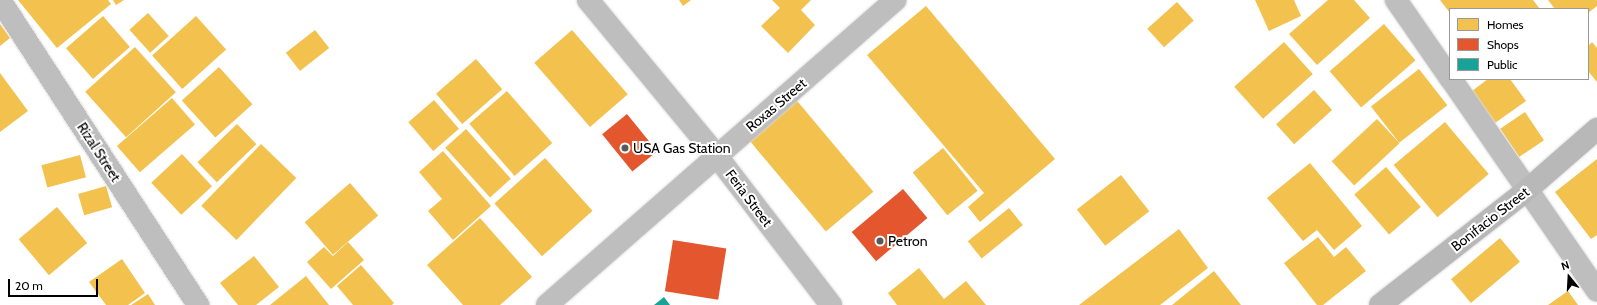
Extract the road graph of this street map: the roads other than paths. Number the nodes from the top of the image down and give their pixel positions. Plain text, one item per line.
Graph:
1 (0, 0) edge
2 (588, 0) edge
3 (896, 0) edge
4 (1396, 0) edge
5 (1449, 77) edge
6 (1451, 80) edge
7 (1597, 129) edge
8 (716, 155) junction
9 (1527, 190) junction
10 (1597, 291) edge
11 (198, 305) edge
12 (547, 305) edge
13 (831, 305) edge
14 (1380, 305) edge

1 - 11 street, Rizal Street
2 - 8 street, Feria Street
3 - 8 street, Roxas Street
4 - 5 street
6 - 9 street
7 - 9 street, Bonifacio Street
8 - 12 street, Roxas Street
8 - 13 street, Feria Street
9 - 10 street
9 - 14 street, Bonifacio Street

